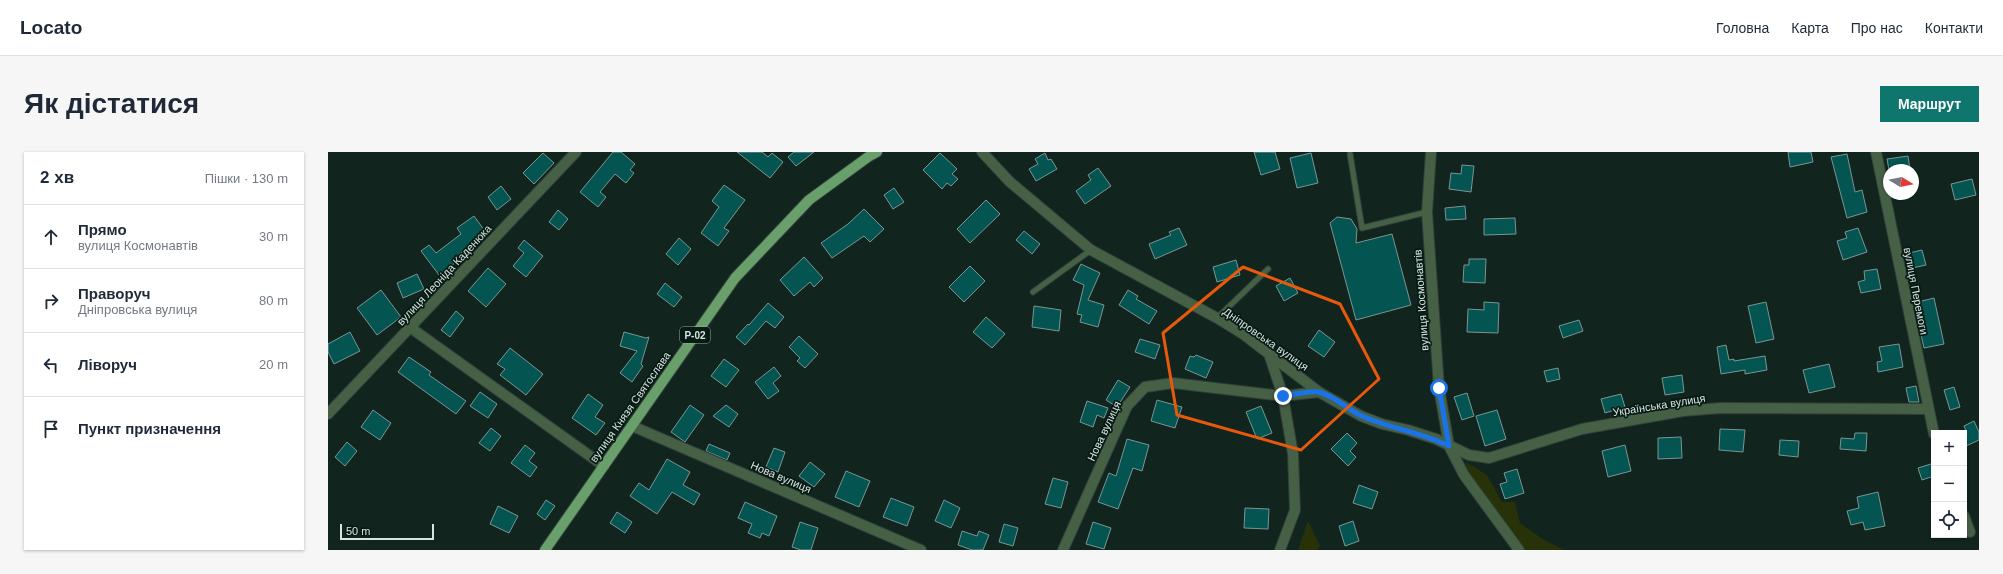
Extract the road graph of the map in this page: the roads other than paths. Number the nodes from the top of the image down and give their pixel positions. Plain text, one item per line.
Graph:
1 (576, 152) edge
2 (878, 152) edge
3 (982, 152) edge
4 (1431, 152) edge
5 (1876, 152) edge
6 (1350, 154) dead end
7 (1427, 212) junction
8 (1091, 250) junction
9 (1268, 269) dead end
10 (1033, 292) dead end
11 (1217, 318) junction
12 (411, 328) junction
13 (1269, 354) junction
14 (1319, 392) junction
15 (1283, 396) junction
16 (1928, 409) junction
17 (328, 414) edge
18 (632, 426) junction
19 (1933, 430) edge
20 (1449, 446) junction
21 (604, 466) junction
22 (1967, 524) edge
23 (1970, 532) dead end
24 (545, 550) edge
25 (921, 550) edge
26 (1063, 550) edge
27 (1280, 550) edge
28 (1519, 550) edge

1 - 12 street, вулиця Леоніда Каденюка
2 - 18 main road, вулиця Князя Святослава / Р-02
3 - 8 street, Дніпровська вулиця
4 - 7 street, вулиця Космонавтів
5 - 16 street, вулиця Перемоги
6 - 7 lane
7 - 20 street, вулиця Космонавтів
8 - 10 lane
8 - 11 street, Дніпровська вулиця
9 - 11 lane
11 - 13 street, Дніпровська вулиця
12 - 17 street, вулиця Леоніда Каденюка
12 - 21 street
13 - 14 street, Дніпровська вулиця
13 - 15 street
14 - 15 street, Нова вулиця
14 - 20 street, Дніпровська вулиця
15 - 26 street, Нова вулиця
15 - 27 street
16 - 19 street, вулиця Перемоги
16 - 20 street, Українська вулиця
18 - 21 main road, вулиця Князя Святослава / Р-02
18 - 25 street, Нова вулиця
20 - 28 street
21 - 24 main road, вулиця Князя Святослава / Р-02
22 - 23 street

